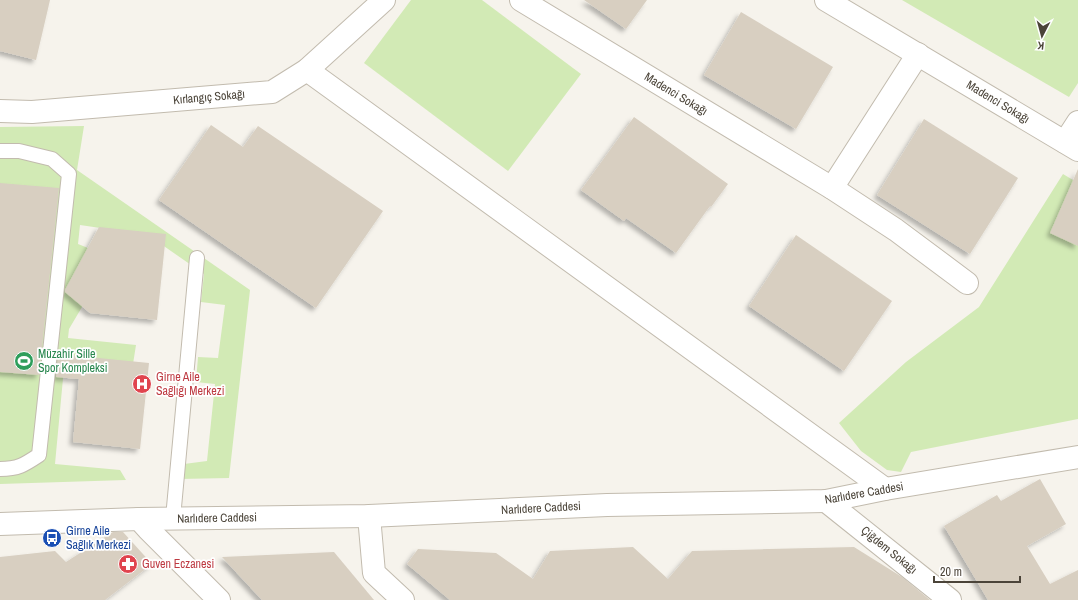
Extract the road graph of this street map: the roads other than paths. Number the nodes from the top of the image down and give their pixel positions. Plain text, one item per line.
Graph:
1 (384, 0) edge
2 (521, 0) edge
3 (826, 0) edge
4 (918, 54) junction
5 (306, 70) junction
6 (0, 111) edge
7 (1078, 122) edge
8 (1072, 146) edge
9 (0, 151) edge
10 (832, 188) junction
11 (197, 258) dead end
12 (967, 283) dead end
13 (1078, 457) edge
14 (0, 469) edge
15 (885, 489) junction
16 (826, 501) junction
17 (369, 516) junction
18 (173, 518) junction
19 (140, 519) junction
20 (0, 524) edge
21 (219, 600) edge
22 (403, 600) edge
23 (950, 600) edge

1 - 5 street, Kırlangıç Sokağı
2 - 10 street, Madenci Sokağı
3 - 4 street, Madenci Sokağı
4 - 8 street, Madenci Sokağı
4 - 10 street
5 - 6 street, Kırlangıç Sokağı
5 - 15 street
7 - 8 street
9 - 14 lane
10 - 12 street, Madenci Sokağı
11 - 18 lane
13 - 15 street, Narlıdere Caddesi
15 - 16 street, Narlıdere Caddesi
16 - 17 street, Narlıdere Caddesi
16 - 23 street, Çiğdem Sokağı
17 - 18 street, Narlıdere Caddesi
17 - 22 street
18 - 19 street, Narlıdere Caddesi
19 - 20 street, Narlıdere Caddesi
19 - 21 street

